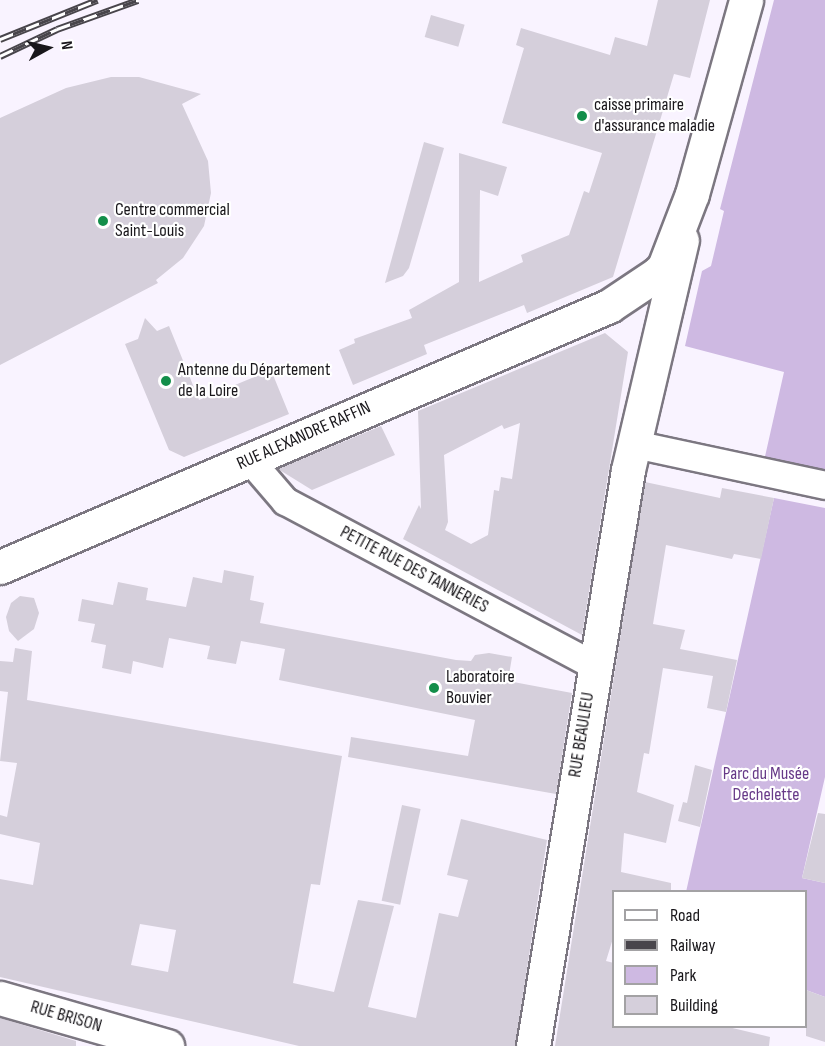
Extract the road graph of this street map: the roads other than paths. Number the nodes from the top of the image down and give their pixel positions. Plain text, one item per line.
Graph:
1 (747, 0) edge
2 (692, 194) junction
3 (609, 306) junction
4 (662, 324) junction
5 (637, 434) junction
6 (248, 458) junction
7 (825, 485) edge
8 (0, 567) edge
9 (593, 665) junction
10 (0, 998) edge
11 (168, 1046) edge
12 (533, 1046) edge

1 - 2 street
2 - 3 street
2 - 4 street, RUE BEAULIEU
3 - 4 street
3 - 6 street, RUE ALEXANDRE RAFFIN
4 - 5 street, RUE BEAULIEU
5 - 7 street
5 - 9 street, RUE BEAULIEU
6 - 8 street, RUE ALEXANDRE RAFFIN
6 - 9 street, PETITE RUE DES TANNERIES
9 - 12 street, RUE BEAULIEU
10 - 11 street, RUE BRISON

